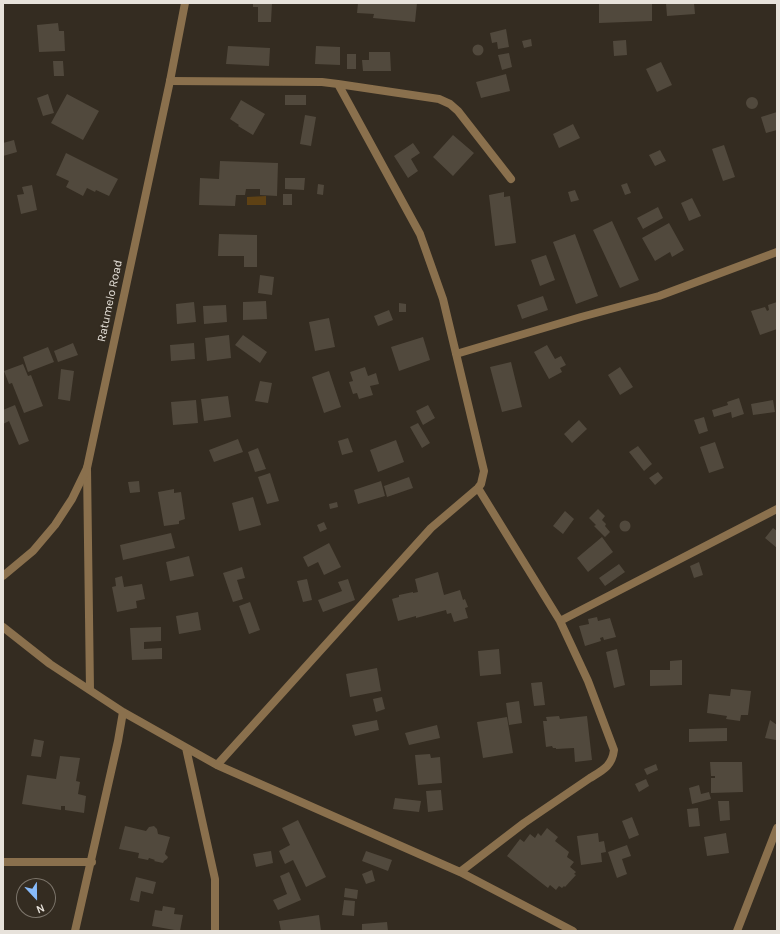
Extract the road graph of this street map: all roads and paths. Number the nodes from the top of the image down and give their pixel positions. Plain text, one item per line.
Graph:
1 (185, 3) edge
2 (170, 81) junction
3 (338, 84) junction
4 (511, 179) dead end
5 (777, 252) edge
6 (456, 354) junction
7 (87, 468) junction
8 (478, 488) junction
9 (777, 509) edge
10 (3, 576) edge
11 (560, 621) junction
12 (3, 627) edge
13 (90, 690) junction
14 (123, 712) junction
15 (186, 748) junction
16 (217, 766) junction
17 (777, 828) edge
18 (3, 862) edge
19 (92, 862) junction
20 (460, 872) junction
21 (76, 931) edge
22 (216, 931) edge
23 (573, 931) edge
24 (737, 931) edge

1 - 2 street, Ratumelo Road
2 - 3 street
2 - 7 street, Ratumelo Road
3 - 4 street
3 - 6 street
5 - 6 street
6 - 8 street
7 - 10 street, Ratumelo Road
7 - 13 street
8 - 11 street
8 - 16 street
9 - 11 street
11 - 20 street
12 - 13 street
13 - 14 street
14 - 15 street
14 - 19 street
15 - 16 street
15 - 22 street
16 - 20 street
17 - 24 street
18 - 19 street
19 - 21 street
20 - 23 street

